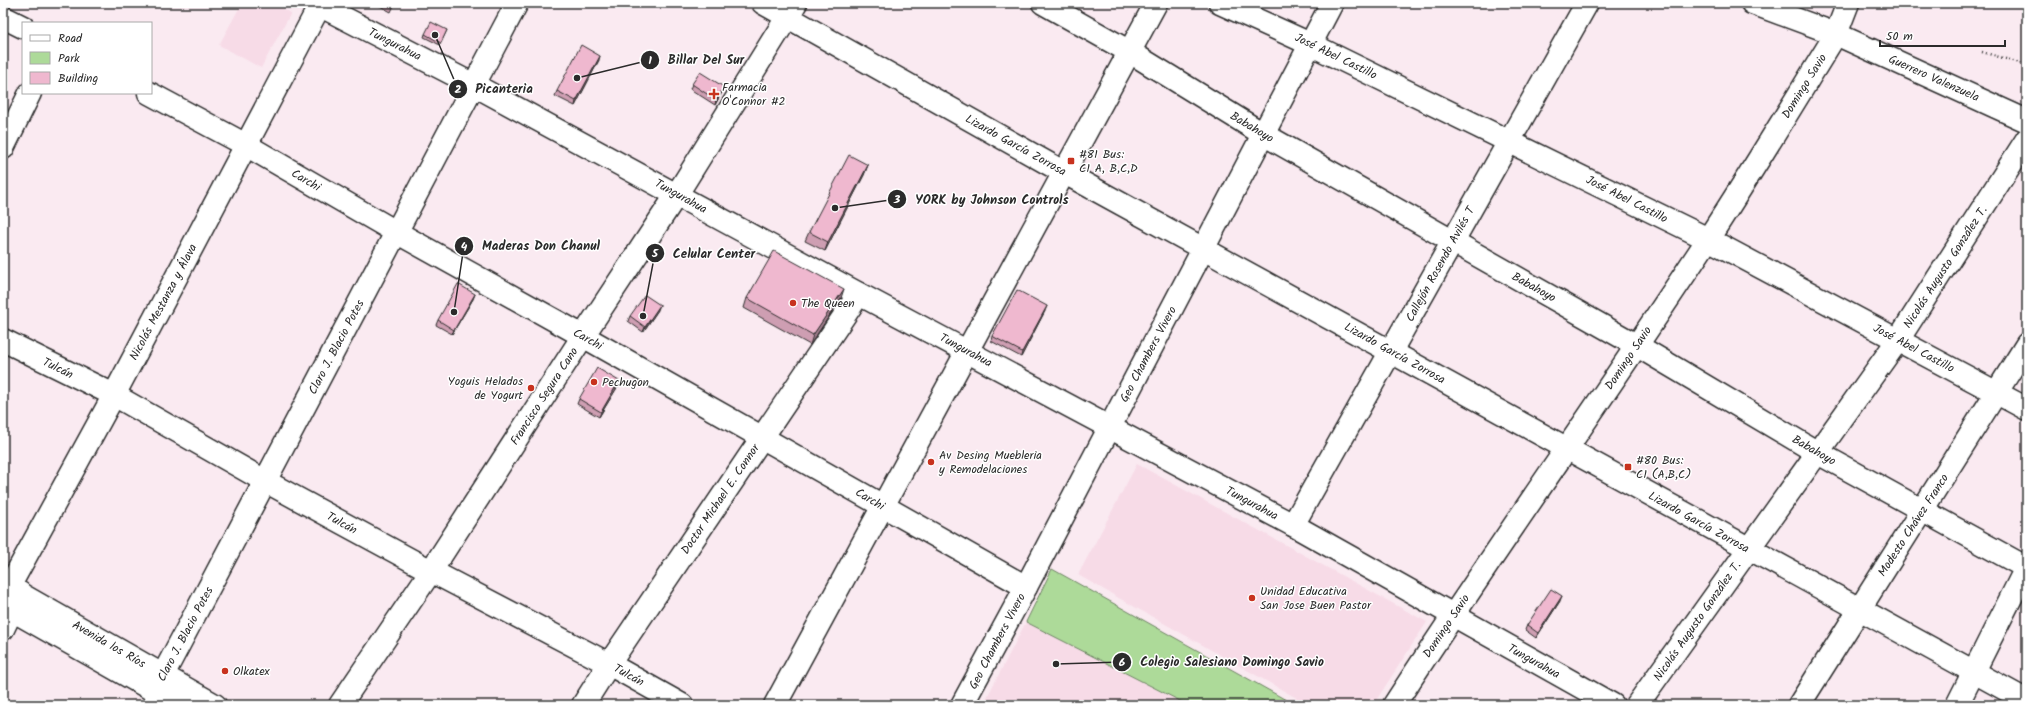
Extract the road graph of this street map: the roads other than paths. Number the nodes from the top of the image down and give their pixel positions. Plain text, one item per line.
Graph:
1 (517, 3) edge
2 (763, 3) edge
3 (1043, 3) edge
4 (1156, 3) edge
5 (1220, 3) edge
6 (1332, 3) edge
7 (1587, 3) edge
8 (1752, 3) edge
9 (1848, 3) edge
10 (318, 4) edge
11 (792, 10) edge
12 (3, 17) edge
13 (22, 26) edge
14 (1836, 34) junction
15 (1310, 44) junction
16 (1130, 52) junction
17 (474, 84) junction
18 (30, 94) edge
19 (151, 94) edge
20 (2027, 121) edge
21 (1263, 134) junction
22 (2027, 139) edge
23 (1510, 140) junction
24 (246, 145) junction
25 (3, 148) edge
26 (1065, 173) junction
27 (677, 194) junction
28 (396, 232) junction
29 (1708, 239) junction
30 (1453, 242) junction
31 (1204, 248) junction
32 (859, 294) junction
33 (583, 336) junction
34 (3, 340) edge
35 (1898, 340) junction
36 (2027, 344) edge
37 (1636, 345) junction
38 (968, 351) junction
39 (1391, 351) junction
40 (1996, 393) junction
41 (114, 395) junction
42 (2027, 409) edge
43 (1109, 428) junction
44 (763, 437) junction
45 (1568, 448) junction
46 (1818, 453) junction
47 (265, 481) junction
48 (883, 507) junction
49 (1923, 512) junction
50 (1293, 525) junction
51 (1748, 549) junction
52 (2027, 567) edge
53 (431, 571) junction
54 (1026, 587) junction
55 (8, 596) edge
56 (1859, 609) junction
57 (1452, 616) junction
58 (3, 629) edge
59 (608, 664) junction
60 (1974, 673) junction
61 (159, 683) junction
62 (2027, 701) edge
63 (179, 705) edge
64 (215, 705) edge
65 (340, 705) edge
66 (582, 705) edge
67 (682, 705) edge
68 (775, 705) edge
69 (962, 705) edge
70 (1394, 705) edge
71 (1613, 705) edge
72 (1637, 705) edge
73 (1800, 705) edge
74 (1957, 705) edge

1 - 17 street, Claro J. Blacio Potes
2 - 11 street, Lizardo García Zorrosa
3 - 16 street, Babahoyo
4 - 16 street
5 - 15 street, José Abel Castillo
6 - 15 street, Geo Chambers Vivero
7 - 23 street, Callejón Rosendo Avilés T
8 - 14 street, Guerrero Valenzuela
9 - 14 street, Domingo Savio
10 - 17 street, Tungurahua
10 - 24 street, Nicolás Mestanza y Álava
11 - 26 street, Lizardo García Zorrosa
11 - 27 street, Francisco Segura Cano
12 - 13 street
14 - 20 street, Guerrero Valenzuela
14 - 29 street, Domingo Savio
15 - 21 street, Geo Chambers Vivero
15 - 23 street, José Abel Castillo
16 - 21 street, Babahoyo
16 - 26 street
17 - 27 street, Tungurahua
17 - 28 street, Claro J. Blacio Potes
18 - 25 street
19 - 24 street, Carchi
21 - 30 street, Babahoyo
21 - 31 street, Geo Chambers Vivero
22 - 35 street, Nicolás Augusto González T.
23 - 29 street, José Abel Castillo
23 - 30 street, Callejón Rosendo Avilés T
24 - 28 street, Carchi
24 - 41 street, Nicolás Mestanza y Álava
26 - 31 street, Lizardo García Zorrosa
26 - 38 street
27 - 32 street, Tungurahua
27 - 33 street, Francisco Segura Cano
28 - 33 street, Carchi
28 - 47 street, Claro J. Blacio Potes
29 - 35 street, José Abel Castillo
29 - 37 street, Domingo Savio
30 - 37 street, Babahoyo
30 - 39 street, Callejón Rosendo Avilés T
31 - 39 street, Lizardo García Zorrosa
31 - 43 street, Geo Chambers Vivero
32 - 38 street, Tungurahua
32 - 44 street, Doctor Michael E. Connor
33 - 44 street, Carchi
33 - 53 street, Francisco Segura Cano
34 - 41 street, Tulcán
35 - 40 street, José Abel Castillo
35 - 46 street, Nicolás Augusto González T.
36 - 40 street, Modesto Chávez Franco
37 - 45 street, Domingo Savio
37 - 46 street, Babahoyo
38 - 43 street, Tungurahua
38 - 48 street
39 - 45 street, Lizardo García Zorrosa
39 - 50 street, Callejón Rosendo Avilés T
40 - 42 street, José Abel Castillo
40 - 49 street, Modesto Chávez Franco
41 - 47 street, Tulcán
41 - 55 street, Nicolás Mestanza y Álava
43 - 50 street, Tungurahua
43 - 54 street, Geo Chambers Vivero
44 - 48 street, Carchi
44 - 59 street, Doctor Michael E. Connor
45 - 51 street, Lizardo García Zorrosa
45 - 57 street, Domingo Savio
46 - 49 street, Babahoyo
46 - 51 street, Nicolás Augusto González T.
47 - 53 street, Tulcán
47 - 61 street, Claro J. Blacio Potes
48 - 54 street, Carchi
48 - 68 street
49 - 52 street, Babahoyo
49 - 56 street, Modesto Chávez Franco
50 - 57 street, Tungurahua
51 - 56 street, Lizardo García Zorrosa
51 - 72 street, Nicolás Augusto González T.
52 - 60 street
53 - 59 street, Tulcán
53 - 65 street, Francisco Segura Cano
54 - 69 street, Geo Chambers Vivero
55 - 58 street, Nicolás Mestanza y Álava
55 - 61 street, Avenida los Ríos
56 - 60 street, Lizardo García Zorrosa
56 - 73 street, Modesto Chávez Franco
57 - 70 street, Domingo Savio
57 - 71 street, Tungurahua
59 - 66 street, Doctor Michael E. Connor
59 - 67 street, Tulcán
60 - 62 street, Lizardo García Zorrosa
60 - 74 street
61 - 63 street, Avenida los Ríos
61 - 64 street, Avenida los Ríos

